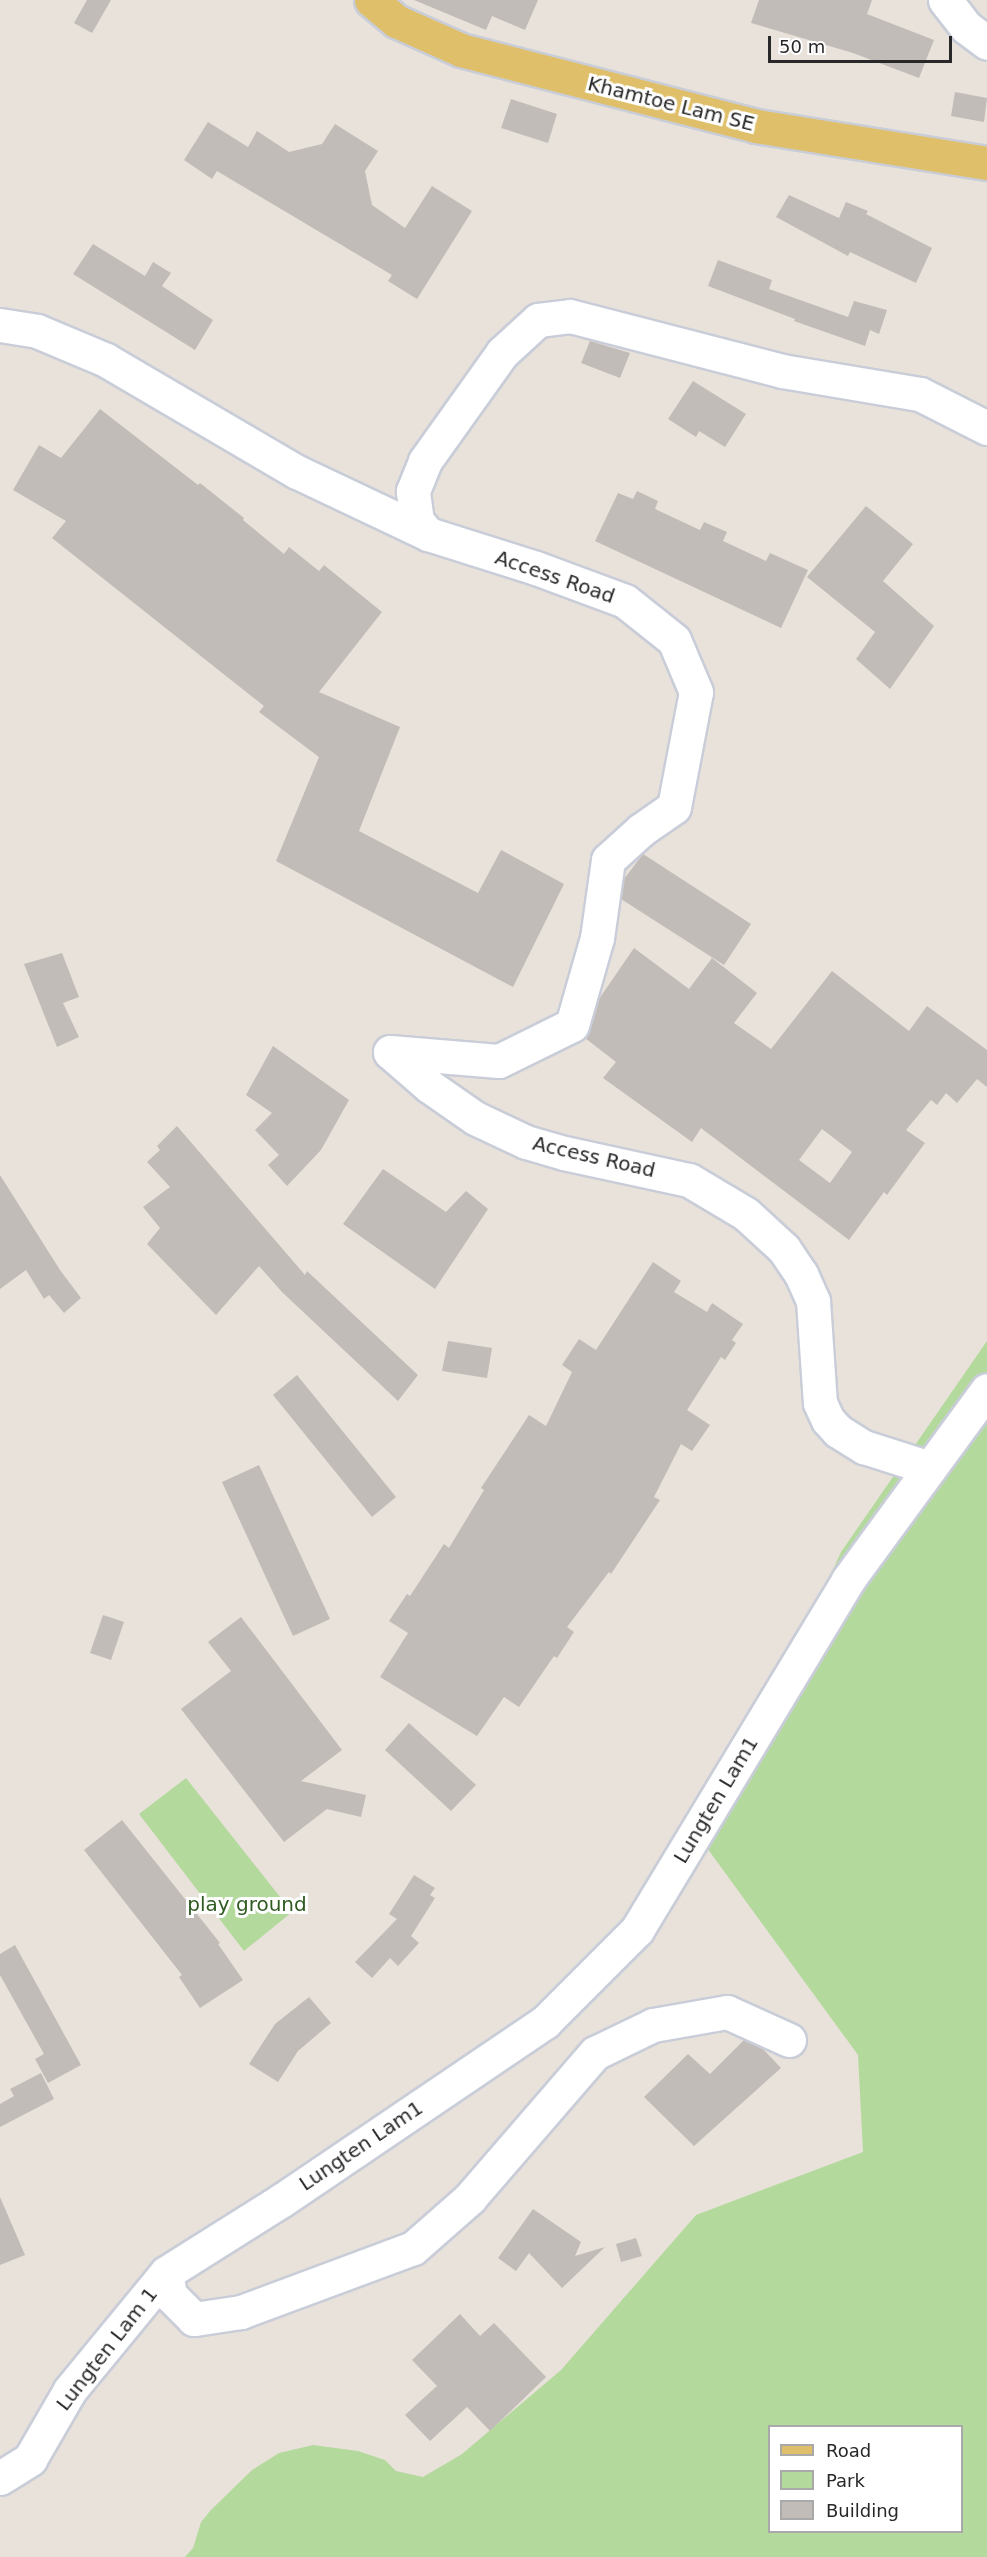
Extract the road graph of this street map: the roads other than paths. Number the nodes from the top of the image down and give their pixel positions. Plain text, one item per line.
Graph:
1 (371, 0) edge
2 (945, 0) edge
3 (987, 43) edge
4 (987, 163) edge
5 (0, 325) edge
6 (987, 428) edge
7 (428, 534) junction
8 (987, 1390) edge
9 (930, 1468) junction
10 (789, 2040) dead end
11 (166, 2273) junction
12 (0, 2478) edge

1 - 4 main road, Khamtoe Lam SE
2 - 3 street
5 - 7 street, Access Road
6 - 7 street
7 - 9 street, Access Road
8 - 9 street, Lungten Lam1
9 - 11 street, Lungten Lam1
10 - 11 street
11 - 12 street, Lungten Lam 1

